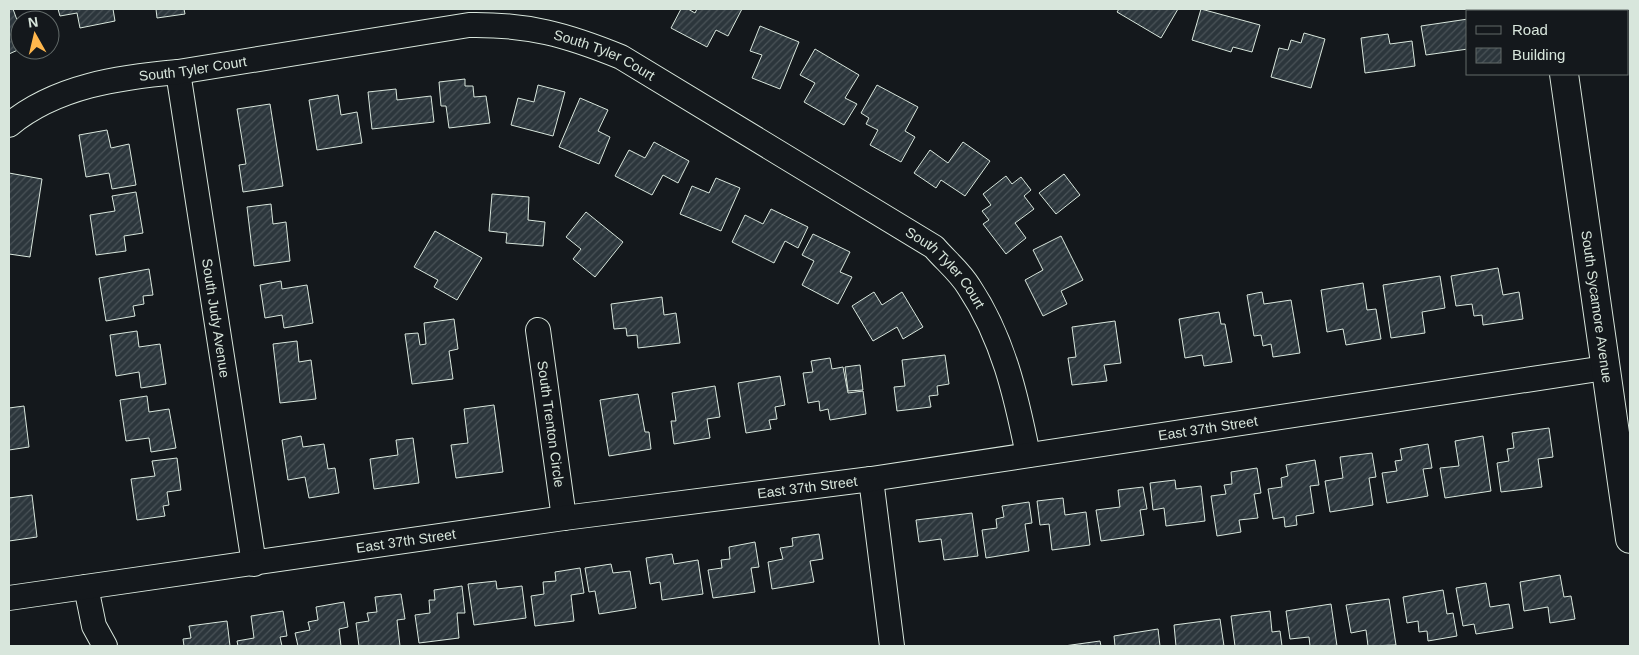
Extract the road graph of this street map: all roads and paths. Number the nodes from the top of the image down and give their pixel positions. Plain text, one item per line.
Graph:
1 (178, 72) junction
2 (1564, 75) edge
3 (9, 125) edge
4 (538, 330) dead end
5 (1605, 368) junction
6 (1028, 455) junction
7 (871, 479) junction
8 (564, 518) junction
9 (1630, 539) edge
10 (254, 564) junction
11 (86, 587) junction
12 (9, 598) edge
13 (105, 646) edge
14 (892, 646) edge

1 - 3 street, South Tyler Court
1 - 6 street, South Tyler Court
1 - 10 street, South Judy Avenue
2 - 5 main road, South Sycamore Avenue
4 - 8 street, South Trenton Circle
5 - 6 street, East 37th Street
5 - 9 main road, South Sycamore Avenue
6 - 7 street, East 37th Street
7 - 8 street, East 37th Street
7 - 14 street
8 - 10 street, East 37th Street
10 - 11 street, East 37th Street
11 - 12 street, East 37th Street
11 - 13 street

